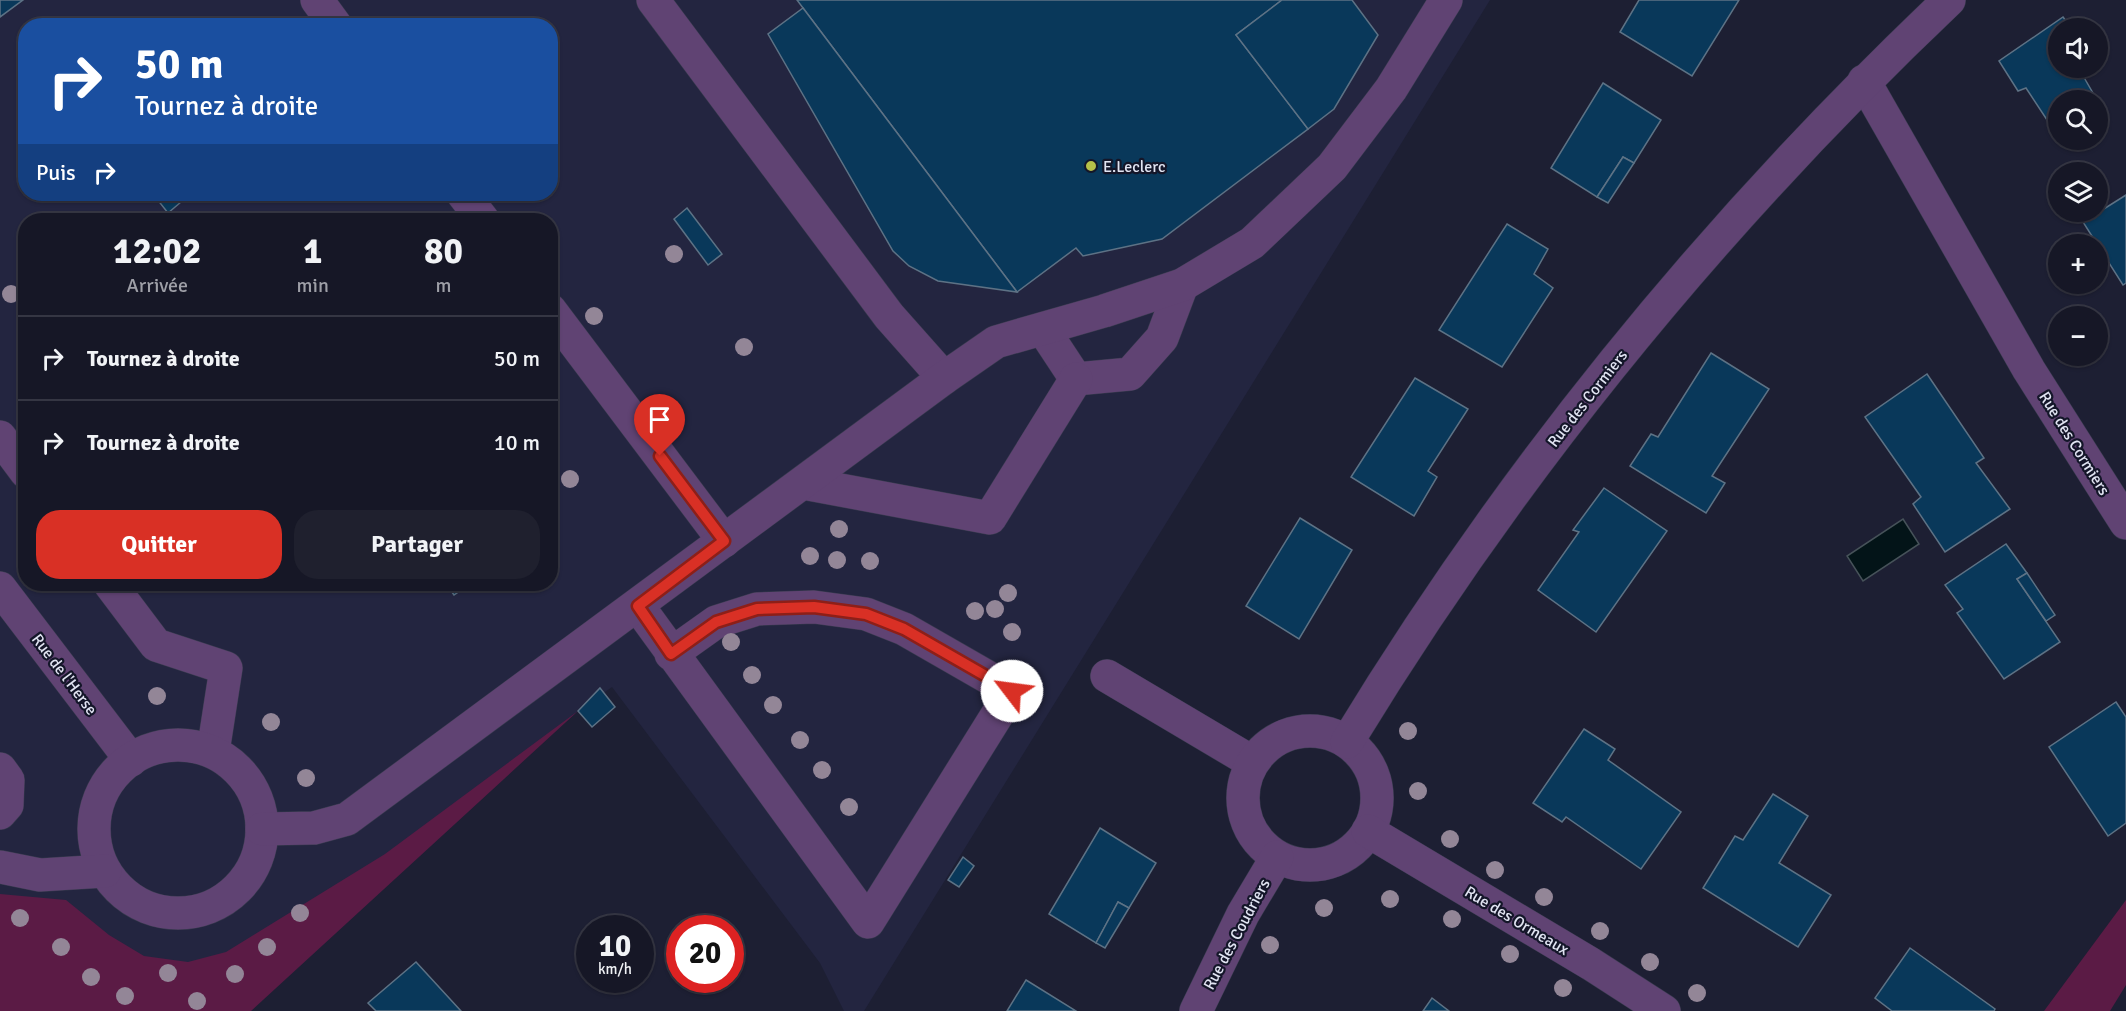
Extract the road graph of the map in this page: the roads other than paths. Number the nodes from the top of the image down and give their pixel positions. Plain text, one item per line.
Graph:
1 (317, 0) edge
2 (653, 0) edge
3 (1446, 0) edge
4 (1949, 0) edge
5 (330, 18) edge
6 (1864, 81) junction
7 (468, 201) edge
8 (478, 213) edge
9 (1182, 285) junction
10 (558, 321) edge
11 (1043, 329) junction
12 (944, 378) junction
13 (1076, 379) junction
14 (0, 437) edge
15 (18, 461) edge
16 (803, 483) junction
17 (2126, 524) edge
18 (724, 541) junction
19 (0, 588) edge
20 (115, 591) edge
21 (638, 606) junction
22 (671, 654) junction
23 (1107, 675) dead end
24 (1347, 742) junction
25 (213, 752) junction
26 (131, 760) junction
27 (1252, 762) junction
28 (0, 769) edge
29 (0, 813) edge
30 (262, 829) junction
31 (1368, 831) junction
32 (1278, 857) junction
33 (0, 867) edge
34 (105, 871) junction
35 (1196, 1011) edge
36 (1664, 1011) edge

1 - 5 street
2 - 12 street
3 - 9 street
4 - 6 street, Rue des Cormiers
6 - 17 street, Rue des Cormiers
6 - 24 street, Rue des Cormiers
7 - 8 street
9 - 11 street
9 - 13 street
10 - 18 street
11 - 12 street
11 - 13 street
12 - 16 street
13 - 16 street
14 - 15 street
16 - 18 street
18 - 21 street
19 - 26 street, Rue de l'Herse
20 - 25 street
21 - 22 street
21 - 30 street
22 - 22 street
23 - 27 street
24 - 27 street
24 - 31 street
25 - 26 street
25 - 30 street
26 - 34 street
27 - 32 street
28 - 29 street
30 - 34 street
31 - 32 street
31 - 36 street, Rue des Ormeaux
32 - 35 street, Rue des Coudriers
33 - 34 street

